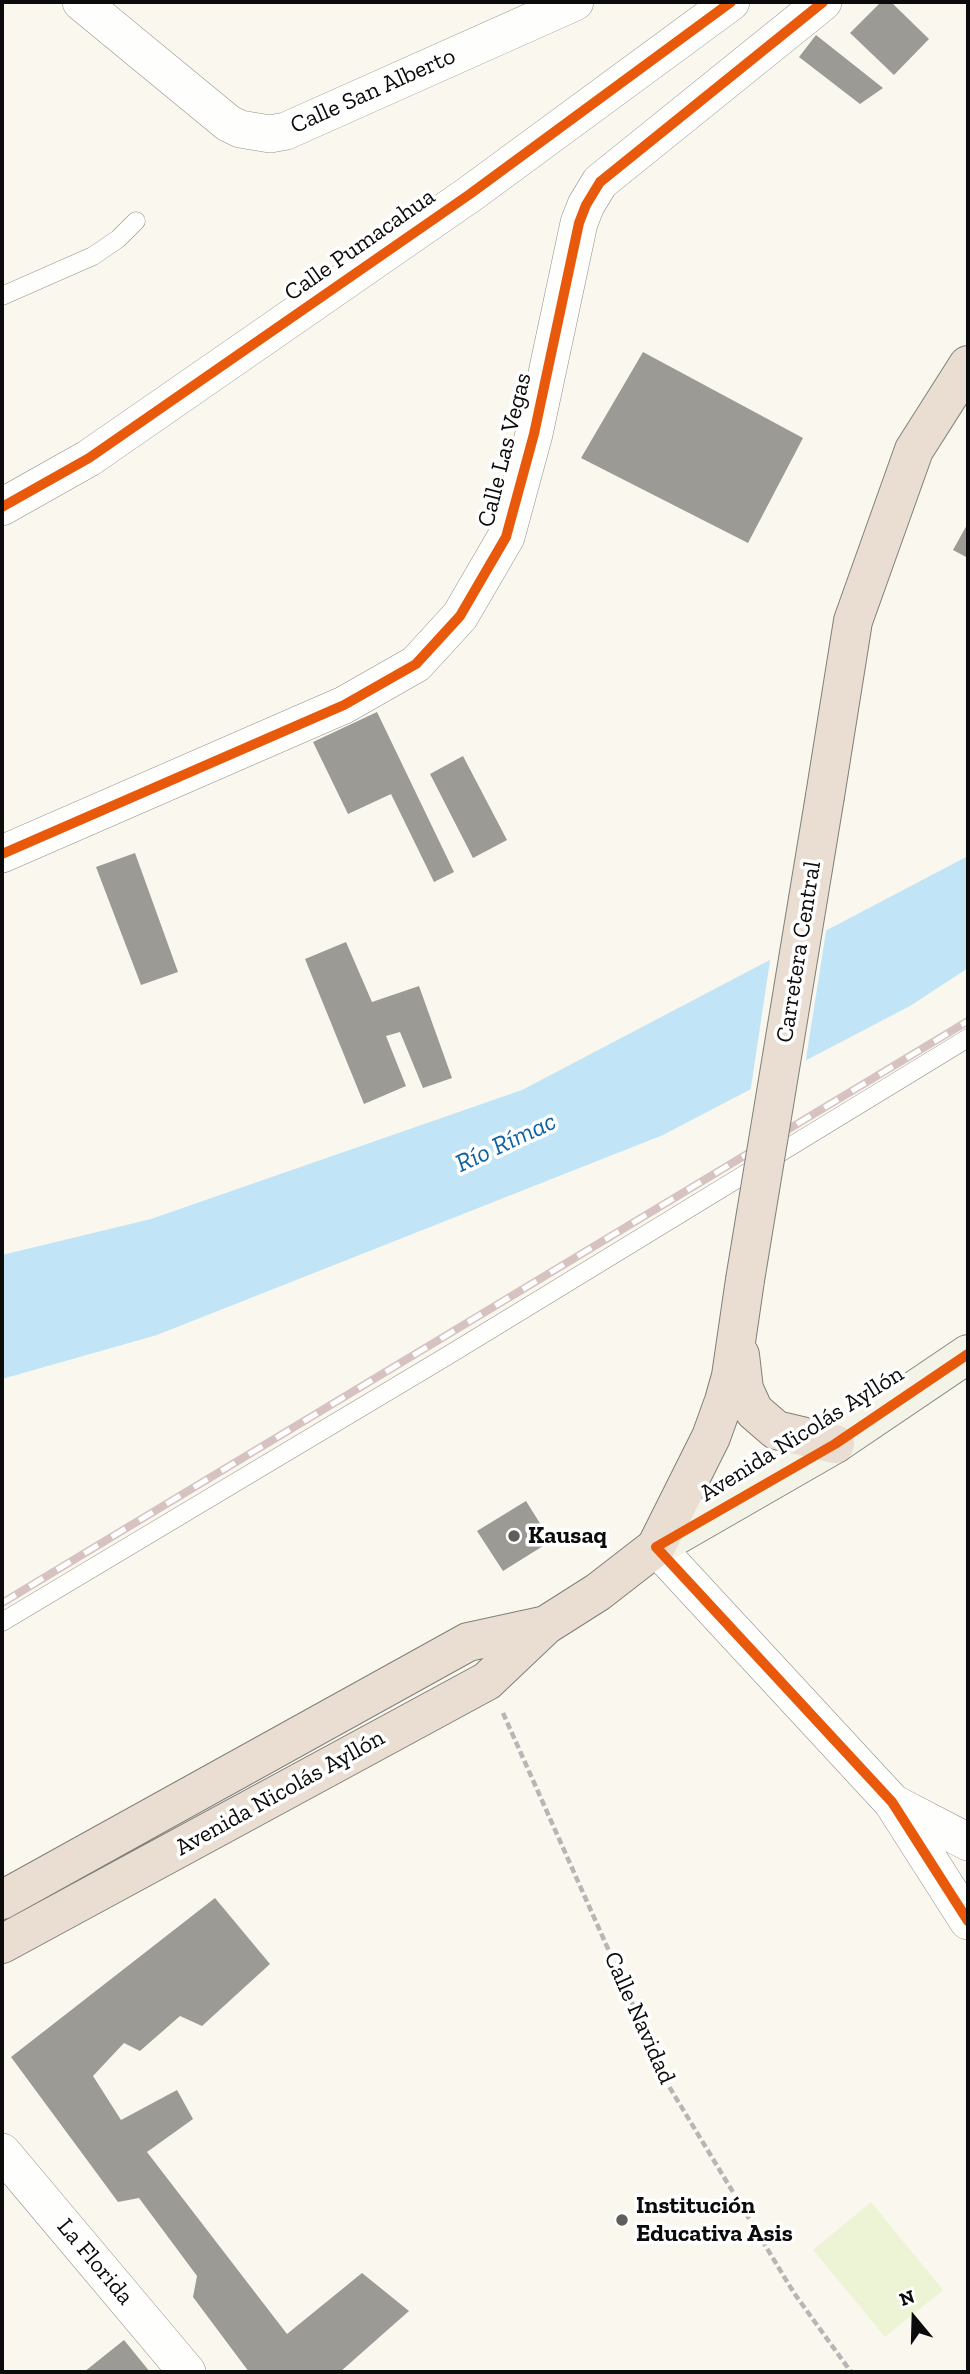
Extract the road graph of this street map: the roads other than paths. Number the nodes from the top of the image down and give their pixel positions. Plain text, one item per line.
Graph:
1 (81, 2) edge
2 (575, 2) edge
3 (731, 2) edge
4 (823, 2) edge
5 (135, 220) dead end
6 (2, 296) edge
7 (968, 365) edge
8 (2, 507) edge
9 (2, 854) edge
10 (968, 1038) edge
11 (737, 1336) junction
12 (968, 1354) edge
13 (835, 1444) junction
14 (656, 1547) junction
15 (2, 1622) edge
16 (546, 1625) junction
17 (468, 1642) junction
18 (487, 1681) junction
19 (892, 1802) junction
20 (968, 1842) edge
21 (2, 1900) edge
22 (968, 1921) edge
23 (2, 1944) edge
24 (2, 2152) edge
25 (187, 2372) edge

1 - 2 street, Calle San Alberto
3 - 8 street, Calle Pumacahua
4 - 9 street, Calle Las Vegas
5 - 6 lane
7 - 11 highway, Carretera Central, bridge
10 - 15 lane
11 - 13 highway
11 - 14 highway, Carretera Central
12 - 13 street, Avenida Nicolás Ayllón
13 - 14 street, Avenida Nicolás Ayllón
14 - 16 highway, Avenida Nicolás Ayllón
14 - 19 street
16 - 17 highway, Avenida Nicolás Ayllón
16 - 18 highway, Avenida Nicolás Ayllón
17 - 18 street
17 - 21 highway, Avenida Nicolás Ayllón
18 - 23 highway, Avenida Nicolás Ayllón
19 - 20 street
19 - 22 street
24 - 25 street, La Florida

